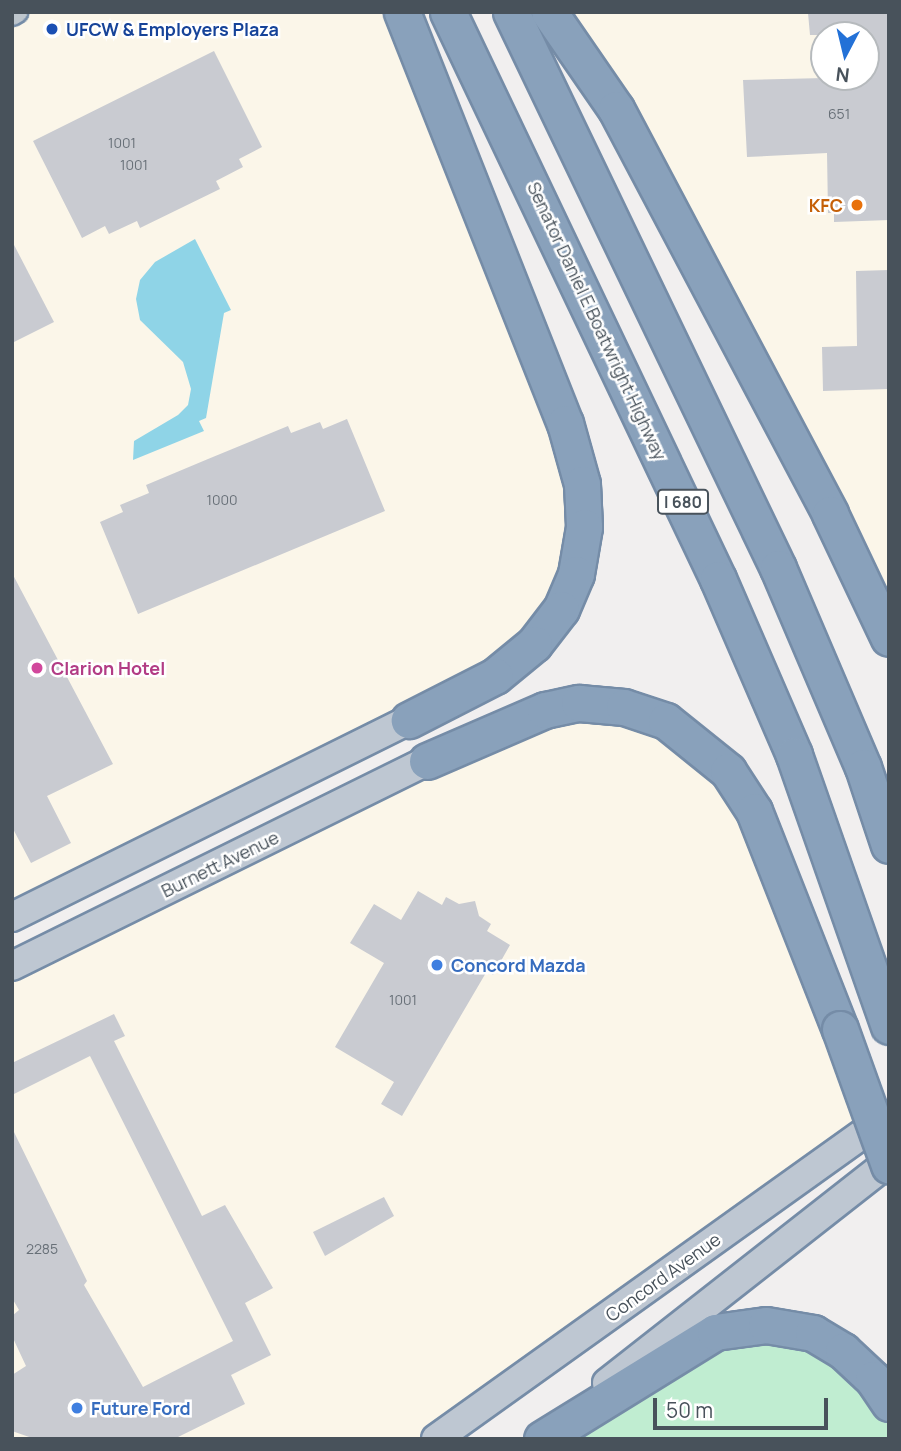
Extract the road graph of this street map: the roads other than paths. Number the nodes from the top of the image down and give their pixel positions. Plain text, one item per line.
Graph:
1 (18, 12) edge
2 (402, 12) edge
3 (448, 12) edge
4 (511, 12) edge
5 (549, 12) edge
6 (12, 15) edge
7 (889, 638) edge
8 (409, 720) joint
9 (427, 761) joint
10 (889, 845) edge
11 (12, 917) edge
12 (12, 966) edge
13 (886, 1016) edge
14 (889, 1115) edge
15 (889, 1163) edge
16 (889, 1403) edge
17 (436, 1439) edge
18 (536, 1439) edge
19 (542, 1439) edge

1 - 6 street
2 - 8 highway
3 - 13 highway, Senator Daniel E Boatwright Highway / I 680
4 - 10 highway
5 - 7 highway
8 - 11 main road
9 - 12 main road, Burnett Avenue
9 - 15 highway, bridge
14 - 17 main road, Concord Avenue
15 - 18 main road
16 - 19 highway

